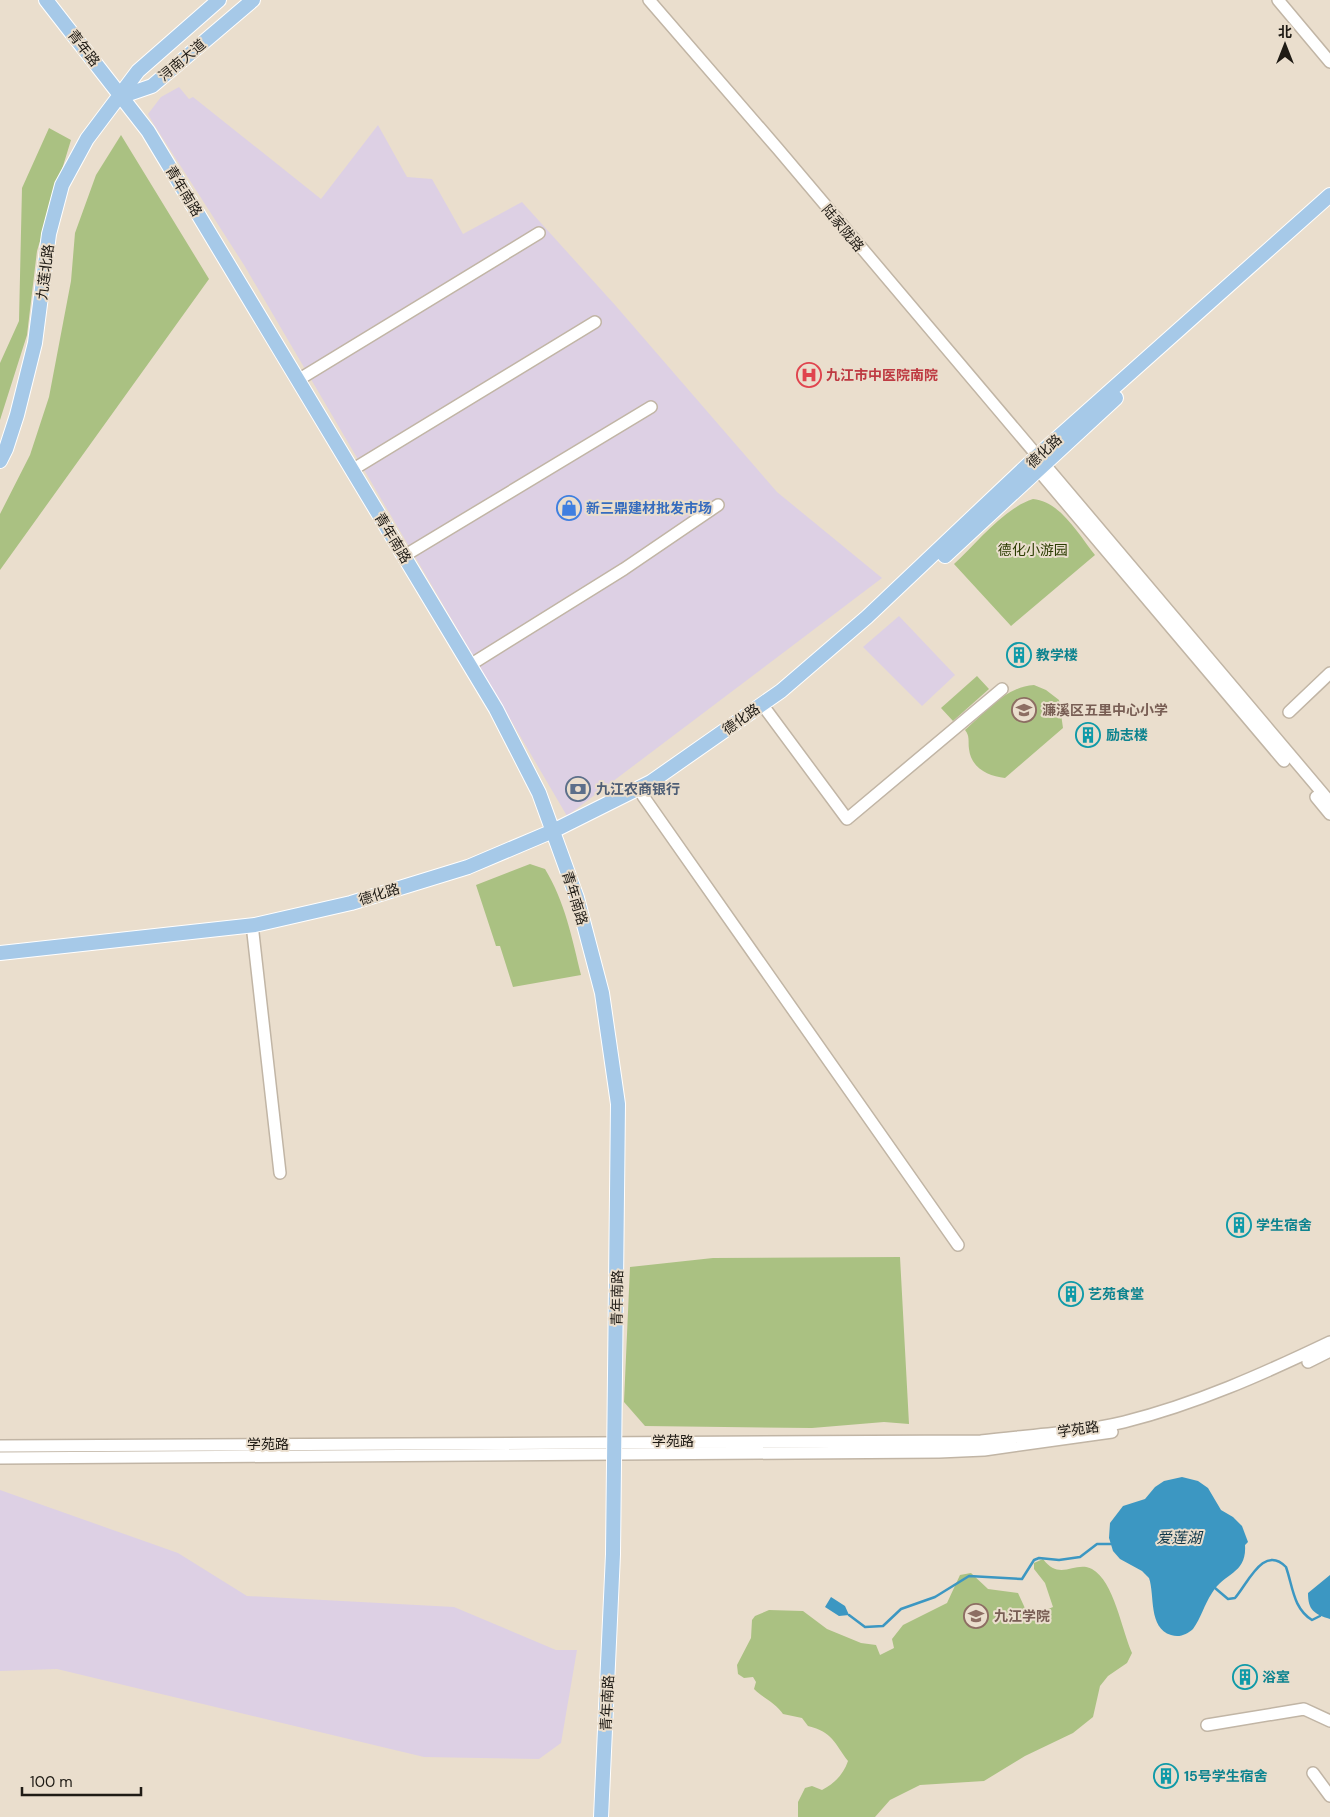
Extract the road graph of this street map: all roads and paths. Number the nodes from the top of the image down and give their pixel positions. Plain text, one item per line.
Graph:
1 (46, 0) edge
2 (219, 0) edge
3 (253, 0) edge
4 (649, 0) edge
5 (1278, 0) edge
6 (1330, 62) edge
7 (120, 97) junction
8 (1330, 195) edge
9 (1330, 206) edge
10 (539, 233) dead end
11 (595, 322) dead end
12 (298, 380) junction
13 (651, 407) dead end
14 (0, 461) edge
15 (1037, 464) junction
16 (352, 470) junction
17 (718, 505) dead end
18 (404, 556) junction
19 (470, 665) junction
20 (1330, 673) edge
21 (1002, 688) dead end
22 (767, 711) junction
23 (1289, 712) dead end
24 (643, 796) junction
25 (1330, 802) edge
26 (1330, 814) edge
27 (555, 835) junction
28 (253, 933) junction
29 (0, 953) edge
30 (0, 962) edge
31 (280, 1173) dead end
32 (958, 1245) dead end
33 (1330, 1342) edge
34 (1330, 1351) edge
35 (0, 1446) edge
36 (613, 1448) junction
37 (0, 1458) edge
38 (1330, 1720) edge
39 (1207, 1725) dead end
40 (1313, 1773) dead end
41 (1330, 1796) edge
42 (601, 1817) edge

1 - 7 main road, 青年路
2 - 7 main road, 浔南大道
3 - 7 main road, 浔南大道
4 - 15 street, 陆家陇路
5 - 6 street
7 - 12 main road, 青年南路
7 - 14 main road, 九莲北路
8 - 15 main road, 德化路
9 - 15 main road, 德化路
10 - 12 street
11 - 16 street
12 - 16 main road, 青年南路
13 - 18 street
15 - 22 main road, 德化路
15 - 25 street
15 - 26 street
15 - 27 main road, 德化路
16 - 18 main road, 青年南路
17 - 19 street
18 - 19 main road, 青年南路
19 - 27 main road, 青年南路
20 - 23 street
21 - 22 street
22 - 24 main road, 德化路
24 - 27 main road, 德化路
24 - 32 street
27 - 28 main road, 德化路
27 - 29 main road, 德化路
27 - 36 main road, 青年南路
28 - 30 main road, 德化路
28 - 31 street
33 - 36 street, 学苑路
34 - 36 street, 学苑路
35 - 36 street, 学苑路
36 - 37 street, 学苑路
36 - 42 main road, 青年南路
38 - 39 street
40 - 41 street

